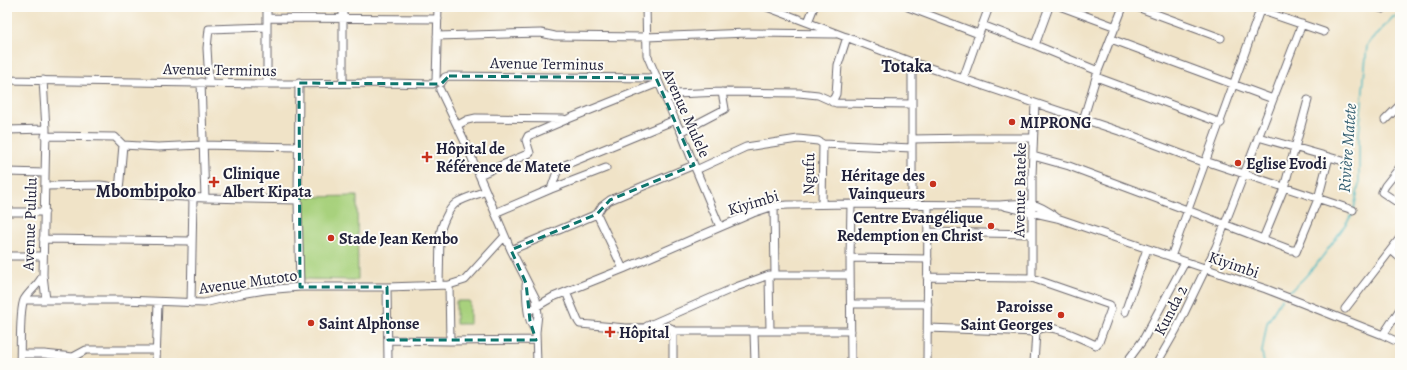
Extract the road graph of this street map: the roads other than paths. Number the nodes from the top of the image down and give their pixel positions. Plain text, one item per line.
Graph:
1 (268, 7) edge
2 (343, 7) edge
3 (438, 7) edge
4 (646, 7) edge
5 (767, 7) edge
6 (814, 7) edge
7 (908, 7) edge
8 (989, 7) edge
9 (1049, 7) edge
10 (1062, 7) edge
11 (1123, 7) edge
12 (1137, 7) edge
13 (1251, 7) edge
14 (1260, 10) junction
15 (268, 18) junction
16 (438, 19) junction
17 (343, 20) junction
18 (808, 22) junction
19 (1302, 24) junction
20 (982, 25) junction
21 (267, 27) junction
22 (1116, 27) junction
23 (1324, 32) dead end
24 (839, 34) junction
25 (979, 34) junction
26 (437, 36) junction
27 (646, 37) junction
28 (847, 37) junction
29 (1221, 38) dead end
30 (1111, 39) junction
31 (1035, 45) junction
32 (912, 62) junction
33 (7, 65) edge
34 (1097, 74) junction
35 (963, 79) junction
36 (7, 80) edge
37 (43, 80) junction
38 (657, 80) junction
39 (201, 82) junction
40 (209, 82) junction
41 (299, 83) junction
42 (343, 83) junction
43 (267, 84) junction
44 (438, 84) junction
45 (1234, 85) junction
46 (722, 92) junction
47 (1273, 99) junction
48 (666, 100) junction
49 (1308, 100) dead end
50 (832, 102) junction
51 (1035, 103) junction
52 (912, 104) junction
53 (1400, 105) edge
54 (568, 119) junction
55 (675, 120) junction
56 (1083, 120) junction
57 (1386, 120) dead end
58 (1221, 123) junction
59 (458, 125) junction
60 (7, 130) edge
61 (681, 132) junction
62 (45, 133) junction
63 (1258, 137) junction
64 (1033, 138) junction
65 (912, 139) junction
66 (823, 144) junction
67 (123, 145) junction
68 (202, 146) junction
69 (298, 147) junction
70 (1295, 147) junction
71 (912, 148) junction
72 (1033, 156) junction
73 (1329, 157) junction
74 (1343, 161) dead end
75 (1205, 162) junction
76 (1400, 167) edge
77 (606, 168) dead end
78 (695, 168) junction
79 (7, 172) edge
80 (45, 173) junction
81 (1245, 174) junction
82 (479, 175) junction
83 (45, 186) junction
84 (1284, 188) junction
85 (550, 189) junction
86 (119, 191) junction
87 (486, 191) junction
88 (192, 198) junction
89 (205, 198) junction
90 (1318, 199) junction
91 (298, 200) junction
92 (822, 204) junction
93 (851, 204) junction
94 (1032, 204) junction
95 (1400, 204) edge
96 (912, 205) junction
97 (928, 205) junction
98 (1000, 205) junction
99 (774, 206) junction
100 (1187, 210) junction
101 (1353, 210) dead end
102 (7, 212) edge
103 (45, 212) junction
104 (495, 213) junction
105 (1032, 213) junction
106 (597, 214) junction
107 (1057, 218) junction
108 (1225, 224) junction
109 (720, 227) junction
110 (928, 232) junction
111 (1032, 234) junction
112 (505, 236) junction
113 (1400, 238) edge
114 (44, 239) junction
115 (1263, 239) junction
116 (192, 241) junction
117 (1147, 249) junction
118 (511, 250) junction
119 (1391, 250) junction
120 (7, 256) edge
121 (43, 256) junction
122 (1171, 257) junction
123 (850, 258) junction
124 (1400, 258) edge
125 (928, 259) junction
126 (1185, 262) junction
127 (623, 269) junction
128 (1206, 269) junction
129 (43, 275) junction
130 (772, 275) junction
131 (850, 275) junction
132 (927, 277) junction
133 (1032, 278) junction
134 (526, 283) junction
135 (439, 285) junction
136 (449, 285) junction
137 (300, 287) junction
138 (387, 287) junction
139 (566, 292) junction
140 (24, 300) junction
141 (46, 300) junction
142 (527, 301) junction
143 (158, 302) junction
144 (537, 302) junction
145 (191, 303) junction
146 (850, 304) junction
147 (928, 304) junction
148 (1345, 309) dead end
149 (1400, 309) edge
150 (528, 311) junction
151 (1125, 312) dead end
152 (643, 327) junction
153 (928, 328) junction
154 (673, 331) junction
155 (770, 331) junction
156 (851, 331) junction
157 (536, 332) junction
158 (754, 332) junction
159 (1036, 332) junction
160 (1383, 335) junction
161 (388, 340) junction
162 (536, 340) junction
163 (450, 341) junction
164 (1400, 343) edge
165 (156, 350) junction
166 (21, 354) junction
167 (20, 363) edge
168 (156, 363) edge
169 (388, 363) edge
170 (536, 363) edge
171 (673, 363) edge
172 (755, 363) edge
173 (851, 363) edge
174 (927, 363) edge
175 (1034, 363) edge
176 (1126, 363) edge
177 (1157, 363) edge

1 - 15 street
2 - 17 street
3 - 16 street
4 - 27 street, Avenue Mulele
5 - 18 street
6 - 18 street
7 - 25 street
8 - 20 street
9 - 31 street
10 - 22 street
11 - 22 street
12 - 29 street
13 - 14 street
14 - 19 street
14 - 45 street
15 - 17 street
15 - 21 street
16 - 17 street
16 - 26 street
17 - 42 street
18 - 24 street
19 - 23 street
19 - 47 street, Kunda 2
20 - 25 street
20 - 31 street
21 - 40 street
21 - 43 street
22 - 30 street
24 - 27 street
24 - 28 street
25 - 35 street
26 - 27 street
26 - 44 street
27 - 38 street, Avenue Mulele
28 - 32 street
28 - 50 street
30 - 34 street
30 - 45 street
31 - 34 street
32 - 35 street
32 - 52 street
33 - 36 street
34 - 56 street
34 - 58 street
35 - 51 street
36 - 37 street, Avenue Terminus
37 - 39 street, Avenue Terminus
37 - 62 street, Avenue Pululu
38 - 44 street, Avenue Terminus
38 - 48 street, Avenue Mulele
38 - 54 street
39 - 40 street, Avenue Terminus
39 - 68 street
40 - 43 street, Avenue Terminus
41 - 42 street, Avenue Terminus
41 - 43 street, Avenue Terminus
41 - 69 street
42 - 44 street, Avenue Terminus
44 - 59 street
45 - 47 street
45 - 58 street
46 - 48 street
46 - 50 street
46 - 61 street
47 - 63 street, Kunda 2
48 - 55 street, Avenue Mulele
49 - 70 street
50 - 52 street
51 - 56 street
51 - 64 street, Avenue Bateke
52 - 65 street
53 - 57 street
54 - 59 street
54 - 82 street
55 - 61 street, Avenue Mulele
55 - 85 street
56 - 75 street
58 - 75 street
59 - 82 street
60 - 62 street
61 - 78 street, Avenue Mulele
62 - 67 street
62 - 80 street, Avenue Pululu
63 - 70 street
63 - 81 street, Kunda 2
64 - 65 street
64 - 72 street, Avenue Bateke
65 - 71 street
66 - 71 street
66 - 78 street
66 - 92 street, Ngufu
67 - 68 street
67 - 86 street
68 - 69 street
68 - 89 street
69 - 91 street
70 - 73 street
70 - 84 street
71 - 96 street
72 - 94 street, Avenue Bateke
72 - 100 street
73 - 74 street
73 - 90 street
75 - 81 street
75 - 100 street
76 - 95 street
77 - 85 street
78 - 106 street
78 - 109 street, Avenue Mulele
79 - 80 street
80 - 83 street, Avenue Pululu
81 - 84 street
81 - 108 street, Kunda 2
82 - 87 street
83 - 86 street
83 - 103 street, Avenue Pululu
84 - 90 street
84 - 115 street
85 - 104 street
86 - 88 street
87 - 104 street
87 - 135 street
88 - 89 street
88 - 116 street
89 - 91 street
90 - 101 street
90 - 115 street
91 - 137 street
92 - 93 street, Kiyimbi
92 - 99 street, Kiyimbi
93 - 96 street, Kiyimbi
93 - 123 street
94 - 98 street
94 - 105 street, Avenue Bateke
94 - 107 street
96 - 97 street, Kiyimbi
97 - 98 street, Kiyimbi
97 - 110 street
98 - 105 street
99 - 109 street, Kiyimbi
99 - 130 street
100 - 108 street
100 - 122 street
102 - 103 street
103 - 114 street, Avenue Pululu
104 - 112 street
105 - 107 street
105 - 111 street, Avenue Bateke
106 - 118 street
106 - 127 street
107 - 117 street, Kiyimbi
108 - 115 street
108 - 128 street, Kunda 2
109 - 127 street, Kiyimbi
110 - 111 street
110 - 125 street
111 - 133 street, Avenue Bateke
112 - 118 street
112 - 136 street, Avenue Mutoto
113 - 119 street
114 - 116 street
114 - 121 street, Avenue Pululu
116 - 145 street
117 - 122 street, Kiyimbi
117 - 151 street
118 - 134 street
119 - 124 street
119 - 148 street
120 - 121 street
121 - 129 street, Avenue Pululu
122 - 126 street, Kiyimbi
123 - 125 street
123 - 131 street
125 - 132 street
126 - 128 street, Kiyimbi
126 - 176 street
127 - 139 street, Kiyimbi
128 - 160 street, Kiyimbi
128 - 177 street, Kunda 2
129 - 140 street, Avenue Pululu
129 - 141 street
130 - 131 street
130 - 152 street
130 - 155 street
131 - 146 street
132 - 133 street
132 - 147 street
133 - 159 street
134 - 142 street
134 - 144 street
135 - 136 street, Avenue Mutoto
135 - 138 street, Avenue Mutoto
136 - 163 street
137 - 138 street, Avenue Mutoto
137 - 145 street, Avenue Mutoto
138 - 161 street
139 - 144 street, Kiyimbi
139 - 152 street
140 - 141 street, Avenue Mutoto
140 - 166 street
141 - 143 street, Avenue Mutoto
142 - 144 street, Kiyimbi
142 - 150 street
143 - 145 street, Avenue Mutoto
143 - 165 street
144 - 150 street, Kiyimbi
144 - 157 street
146 - 147 street
146 - 156 street
147 - 153 street
149 - 160 street
150 - 157 street
152 - 154 street
153 - 159 street
153 - 174 street
154 - 158 street
154 - 171 street
155 - 156 street
155 - 158 street
156 - 173 street
157 - 162 street
158 - 172 street
159 - 175 street
160 - 164 street, Kiyimbi
161 - 163 street
161 - 169 street
162 - 163 street
162 - 170 street
165 - 166 street
165 - 168 street
166 - 167 street

